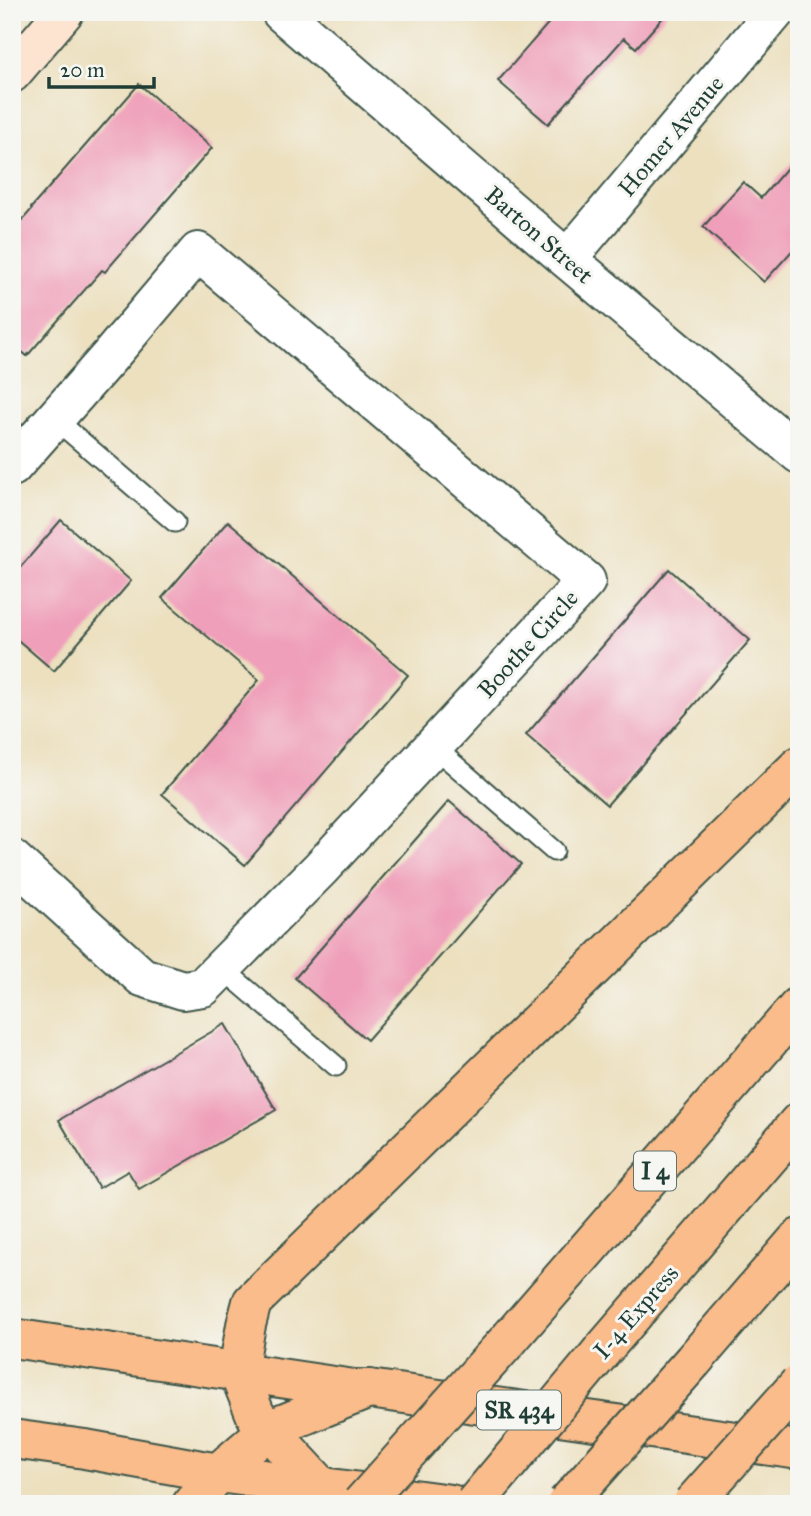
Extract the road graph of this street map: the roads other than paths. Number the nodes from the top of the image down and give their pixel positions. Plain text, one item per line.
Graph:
1 (64, 12) edge
2 (281, 12) edge
3 (775, 12) edge
4 (12, 73) edge
5 (567, 259) junction
6 (55, 419) junction
7 (799, 454) edge
8 (12, 467) edge
9 (175, 522) dead end
10 (434, 747) junction
11 (799, 766) edge
12 (554, 850) dead end
13 (12, 859) edge
14 (222, 968) junction
15 (799, 1006) edge
16 (336, 1066) dead end
17 (799, 1122) edge
18 (799, 1238) edge
19 (12, 1338) edge
20 (238, 1371) junction
21 (799, 1385) edge
22 (369, 1389) junction
23 (268, 1430) junction
24 (12, 1439) edge
25 (799, 1450) edge
26 (218, 1473) junction
27 (322, 1487) junction
28 (192, 1504) edge
29 (361, 1504) edge
30 (451, 1504) edge
31 (474, 1504) edge
32 (566, 1504) edge
33 (692, 1504) edge
34 (725, 1504) edge

1 - 4 street
2 - 5 street, Barton Street
3 - 5 street, Homer Avenue
5 - 7 street, Barton Street
6 - 8 street, Boothe Circle
6 - 9 lane
6 - 10 street, Boothe Circle
10 - 12 lane
10 - 14 street, Boothe Circle
11 - 20 main road
13 - 14 street, Boothe Circle
14 - 16 lane
15 - 29 main road, I 4, bridge
17 - 31 main road, I-4 Express, bridge
18 - 32 main road, bridge
19 - 20 main road, SR 434
20 - 22 main road, SR 434
20 - 23 main road
21 - 33 main road, bridge
21 - 34 main road, bridge
22 - 23 main road
22 - 25 main road, SR 434
23 - 26 main road
23 - 27 main road
24 - 26 main road
26 - 27 main road
26 - 28 main road
27 - 30 main road

